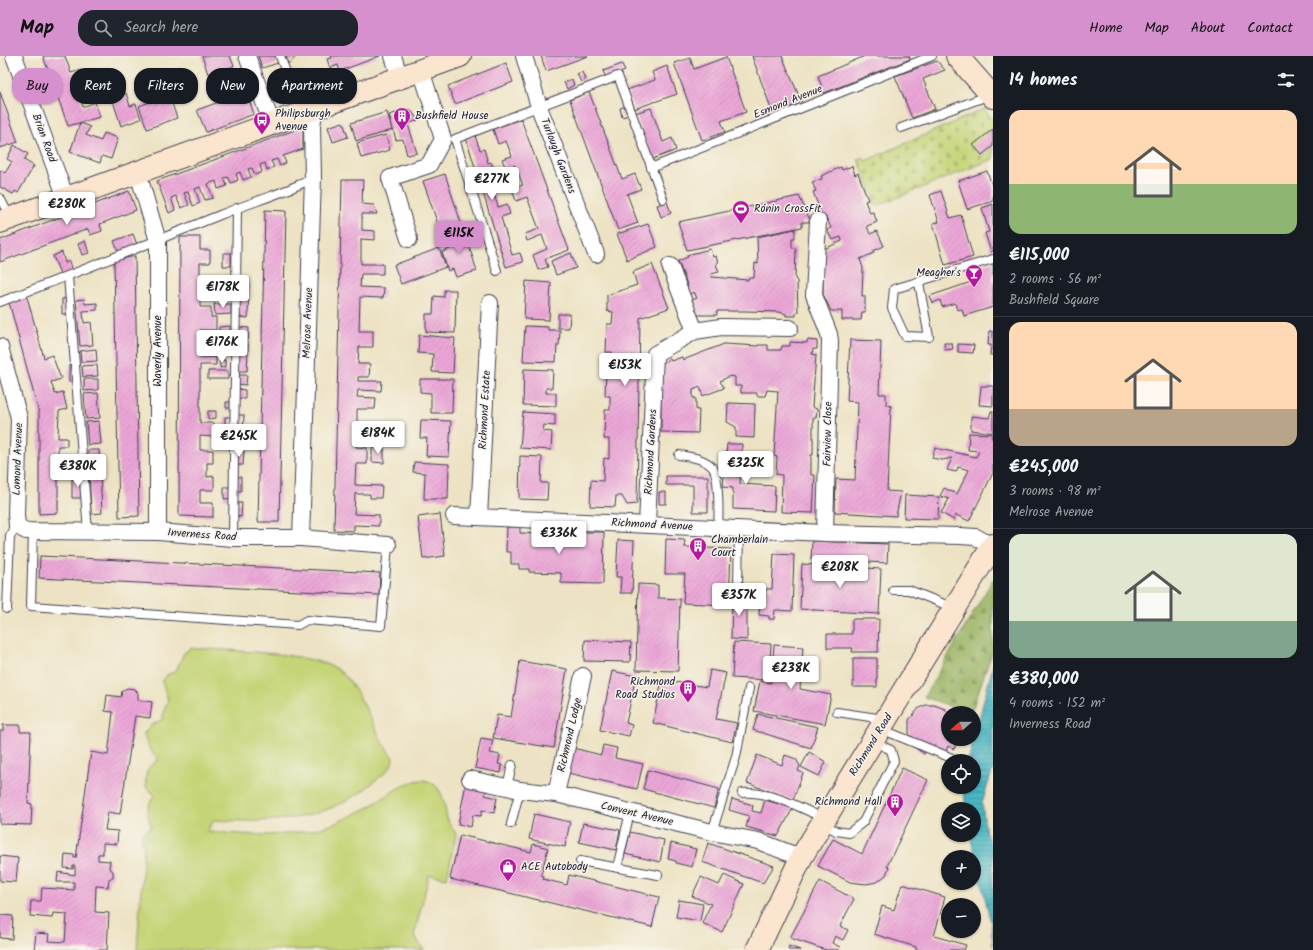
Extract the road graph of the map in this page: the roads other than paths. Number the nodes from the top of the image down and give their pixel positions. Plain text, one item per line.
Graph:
1 (14, 56) edge
2 (247, 56) edge
3 (280, 56) edge
4 (393, 56) edge
5 (460, 56) edge
6 (524, 56) edge
7 (932, 56) edge
8 (956, 56) edge
9 (421, 70) junction
10 (400, 78) junction
11 (992, 96) edge
12 (539, 107) junction
13 (308, 111) junction
14 (272, 124) junction
15 (901, 128) dead end
16 (651, 168) junction
17 (138, 172) junction
18 (313, 178) junction
19 (0, 198) edge
20 (66, 198) junction
21 (663, 199) dead end
22 (238, 208) junction
23 (5, 220) edge
24 (818, 221) dead end
25 (409, 239) dead end
26 (158, 241) junction
27 (596, 254) dead end
28 (993, 259) edge
29 (670, 266) dead end
30 (497, 271) dead end
31 (68, 276) junction
32 (919, 283) junction
33 (0, 302) edge
34 (490, 303) dead end
35 (790, 328) dead end
36 (695, 331) junction
37 (0, 347) edge
38 (679, 455) dead end
39 (454, 516) dead end
40 (479, 517) junction
41 (647, 524) junction
42 (17, 526) junction
43 (739, 529) junction
44 (33, 531) junction
45 (88, 532) junction
46 (158, 532) junction
47 (718, 533) junction
48 (825, 533) junction
49 (233, 538) junction
50 (301, 538) junction
51 (388, 544) joint
52 (993, 545) edge
53 (0, 548) edge
54 (9, 548) junction
55 (738, 587) dead end
56 (894, 590) dead end
57 (954, 608) junction
58 (7, 609) dead end
59 (583, 676) dead end
60 (749, 688) dead end
61 (837, 712) dead end
62 (880, 730) junction
63 (941, 754) edge
64 (512, 766) dead end
65 (470, 778) dead end
66 (513, 789) junction
67 (742, 793) dead end
68 (556, 794) junction
69 (630, 812) junction
70 (824, 821) junction
71 (511, 824) dead end
72 (712, 832) junction
73 (802, 856) junction
74 (580, 861) dead end
75 (617, 868) junction
76 (658, 876) dead end
77 (761, 949) edge

1 - 20 street, Brian Road
2 - 14 street
3 - 13 lane
4 - 10 street
5 - 9 street
6 - 12 street, Turlough Gardens
7 - 16 lane, Esmond Avenue
8 - 11 street
9 - 10 street
9 - 25 street
10 - 13 street
11 - 15 lane
12 - 16 lane
12 - 27 street, Turlough Gardens
12 - 30 lane
13 - 14 street
13 - 18 street, Melrose Avenue
14 - 17 street
16 - 21 lane
17 - 20 street
17 - 26 street, Waverly Avenue
18 - 22 lane
18 - 50 street, Melrose Avenue
19 - 23 lane
20 - 23 street
22 - 26 lane
22 - 49 lane
24 - 48 street, Fairview Close
26 - 31 lane
26 - 46 street, Waverly Avenue
28 - 32 lane
29 - 36 street
31 - 33 lane
31 - 45 lane
32 - 32 lane
34 - 40 street, Richmond Estate
35 - 36 street, Richmond Gardens
36 - 41 street, Richmond Gardens
37 - 42 street, Lomond Avenue
38 - 47 lane
39 - 40 street, Richmond Avenue
40 - 41 street, Richmond Avenue
41 - 47 street, Richmond Avenue
42 - 44 street, Inverness Road
42 - 54 lane
43 - 47 street, Richmond Avenue
43 - 48 street, Richmond Avenue
43 - 55 lane
44 - 45 street, Inverness Road
44 - 51 lane
45 - 46 street, Inverness Road
46 - 49 street, Inverness Road
48 - 52 street, Richmond Avenue
49 - 50 street, Inverness Road
50 - 51 street, Inverness Road
52 - 57 street, Richmond Road
53 - 54 lane
54 - 58 lane
56 - 57 lane
57 - 62 street, Richmond Road
59 - 68 street, Richmond Lodge
60 - 72 lane
61 - 62 lane
62 - 63 lane
62 - 70 street, Richmond Road
62 - 70 lane
64 - 66 lane
65 - 66 street, Convent Avenue
66 - 68 street, Convent Avenue
66 - 71 lane
67 - 70 lane
68 - 69 street, Convent Avenue
69 - 72 street, Convent Avenue
69 - 75 lane
70 - 73 street, Richmond Road
72 - 73 street, Convent Avenue
73 - 77 street, Richmond Road
74 - 75 lane
75 - 76 lane

